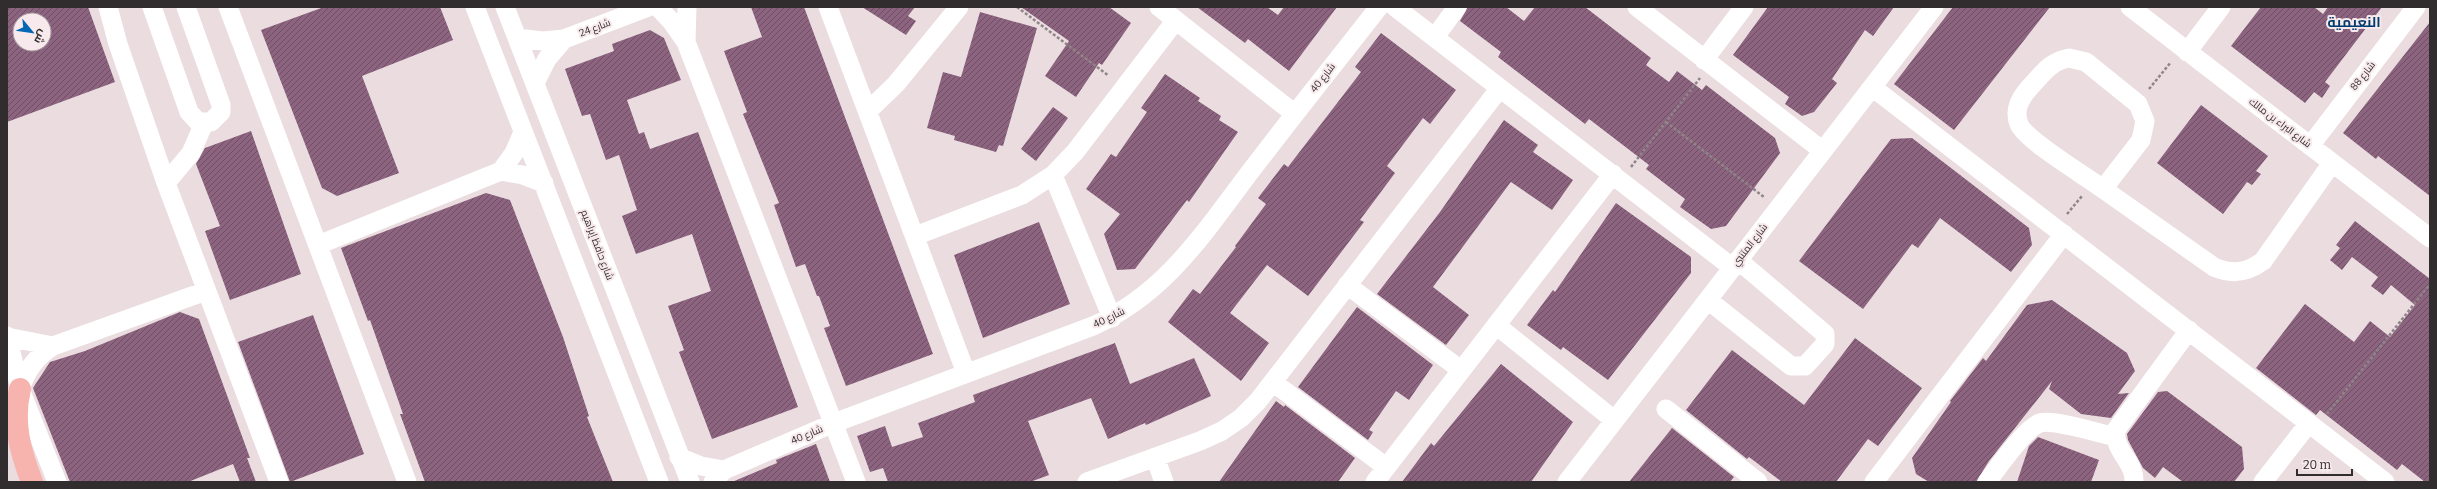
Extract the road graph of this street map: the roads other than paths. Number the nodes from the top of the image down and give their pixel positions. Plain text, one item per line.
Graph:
1 (108, 7) edge
2 (152, 7) edge
3 (186, 7) edge
4 (228, 7) edge
5 (475, 7) edge
6 (506, 7) edge
7 (648, 7) edge
8 (658, 7) edge
9 (687, 7) edge
10 (828, 7) edge
11 (959, 7) edge
12 (1159, 7) edge
13 (1379, 7) edge
14 (1395, 7) edge
15 (1457, 7) edge
16 (1636, 7) edge
17 (1744, 7) edge
18 (1934, 7) edge
19 (2130, 7) edge
20 (2221, 7) edge
21 (2416, 7) edge
22 (1176, 20) junction
23 (1435, 37) junction
24 (517, 38) junction
25 (564, 40) junction
26 (686, 42) junction
27 (2185, 50) junction
28 (1707, 62) junction
29 (534, 83) junction
30 (1872, 87) junction
31 (1500, 88) junction
32 (868, 111) junction
33 (1295, 114) junction
34 (204, 123) junction
35 (523, 132) junction
36 (2310, 146) junction
37 (1822, 151) junction
38 (2332, 163) junction
39 (501, 171) junction
40 (1053, 176) junction
41 (1617, 177) junction
42 (166, 183) junction
43 (544, 183) junction
44 (2098, 185) junction
45 (2060, 232) junction
46 (2429, 235) edge
47 (915, 236) junction
48 (318, 245) junction
49 (1735, 264) junction
50 (1347, 285) junction
51 (206, 291) junction
52 (1708, 300) junction
53 (1112, 318) junction
54 (1496, 325) junction
55 (2189, 330) junction
56 (7, 336) edge
57 (53, 346) junction
58 (1461, 370) junction
59 (966, 373) junction
60 (1272, 382) junction
61 (20, 389) junction
62 (1666, 409) dead end
63 (1614, 420) junction
64 (834, 423) junction
65 (2312, 425) junction
66 (2115, 436) junction
67 (679, 457) junction
68 (1155, 457) junction
69 (719, 476) edge
70 (1383, 477) edge
71 (32, 482) edge
72 (57, 482) edge
73 (279, 482) edge
74 (407, 482) edge
75 (659, 482) edge
76 (690, 482) edge
77 (856, 482) edge
78 (1087, 482) edge
79 (1164, 482) edge
80 (1567, 482) edge
81 (1758, 482) edge
82 (1874, 482) edge
83 (1987, 482) edge
84 (2134, 482) edge
85 (2263, 482) edge
86 (2385, 482) edge

1 - 42 street
2 - 34 street
3 - 34 street
4 - 48 street
5 - 35 street
6 - 24 street, شارع حافظ إبراهيم
7 - 25 street, شارع 24
8 - 26 street
9 - 26 street
10 - 32 street
11 - 32 street
12 - 22 street
13 - 33 street, شارع 40
14 - 23 street
15 - 23 street
16 - 28 street
17 - 28 street
18 - 30 street, شارع المتنبي
19 - 27 street, شارع البراء بن مالك
20 - 27 street
21 - 36 street, شارع 88
22 - 33 street
22 - 40 street
23 - 31 street
24 - 25 street, شارع 24
24 - 29 street, شارع حافظ إبراهيم
25 - 29 street, شارع 24
26 - 64 street
27 - 36 street, شارع البراء بن مالك
28 - 37 street
29 - 67 street, شارع حافظ إبراهيم
30 - 37 street, شارع المتنبي
30 - 45 street
31 - 41 street
31 - 50 street
32 - 47 street
33 - 53 street, شارع 40
34 - 42 street
35 - 39 street
35 - 43 street
36 - 38 street, شارع البراء بن مالك
37 - 49 street, شارع المتنبي
38 - 44 street
38 - 46 street, شارع البراء بن مالك
39 - 43 street
39 - 48 street
40 - 47 street
40 - 53 street
41 - 49 street
41 - 54 street
42 - 51 street
43 - 75 street
44 - 44 street
45 - 55 street
45 - 82 street
47 - 59 street
48 - 74 street
49 - 52 street, شارع المتنبي
49 - 52 street
50 - 58 street
50 - 60 street
51 - 57 street
51 - 73 street
52 - 63 street, شارع المتنبي
53 - 59 street, شارع 40
54 - 58 street
54 - 63 street
55 - 65 street
55 - 66 street
56 - 57 street
56 - 61 street
57 - 61 street
58 - 70 street
59 - 64 street, شارع 40
60 - 68 street
60 - 70 street
61 - 71 highway
61 - 72 street
62 - 81 street
63 - 80 street, شارع المتنبي
64 - 69 street, شارع 40
64 - 77 street
65 - 85 street
65 - 86 street
66 - 83 street
66 - 84 street
67 - 69 street, شارع 40
67 - 76 street, شارع حافظ إبراهيم
68 - 78 street
68 - 79 street

